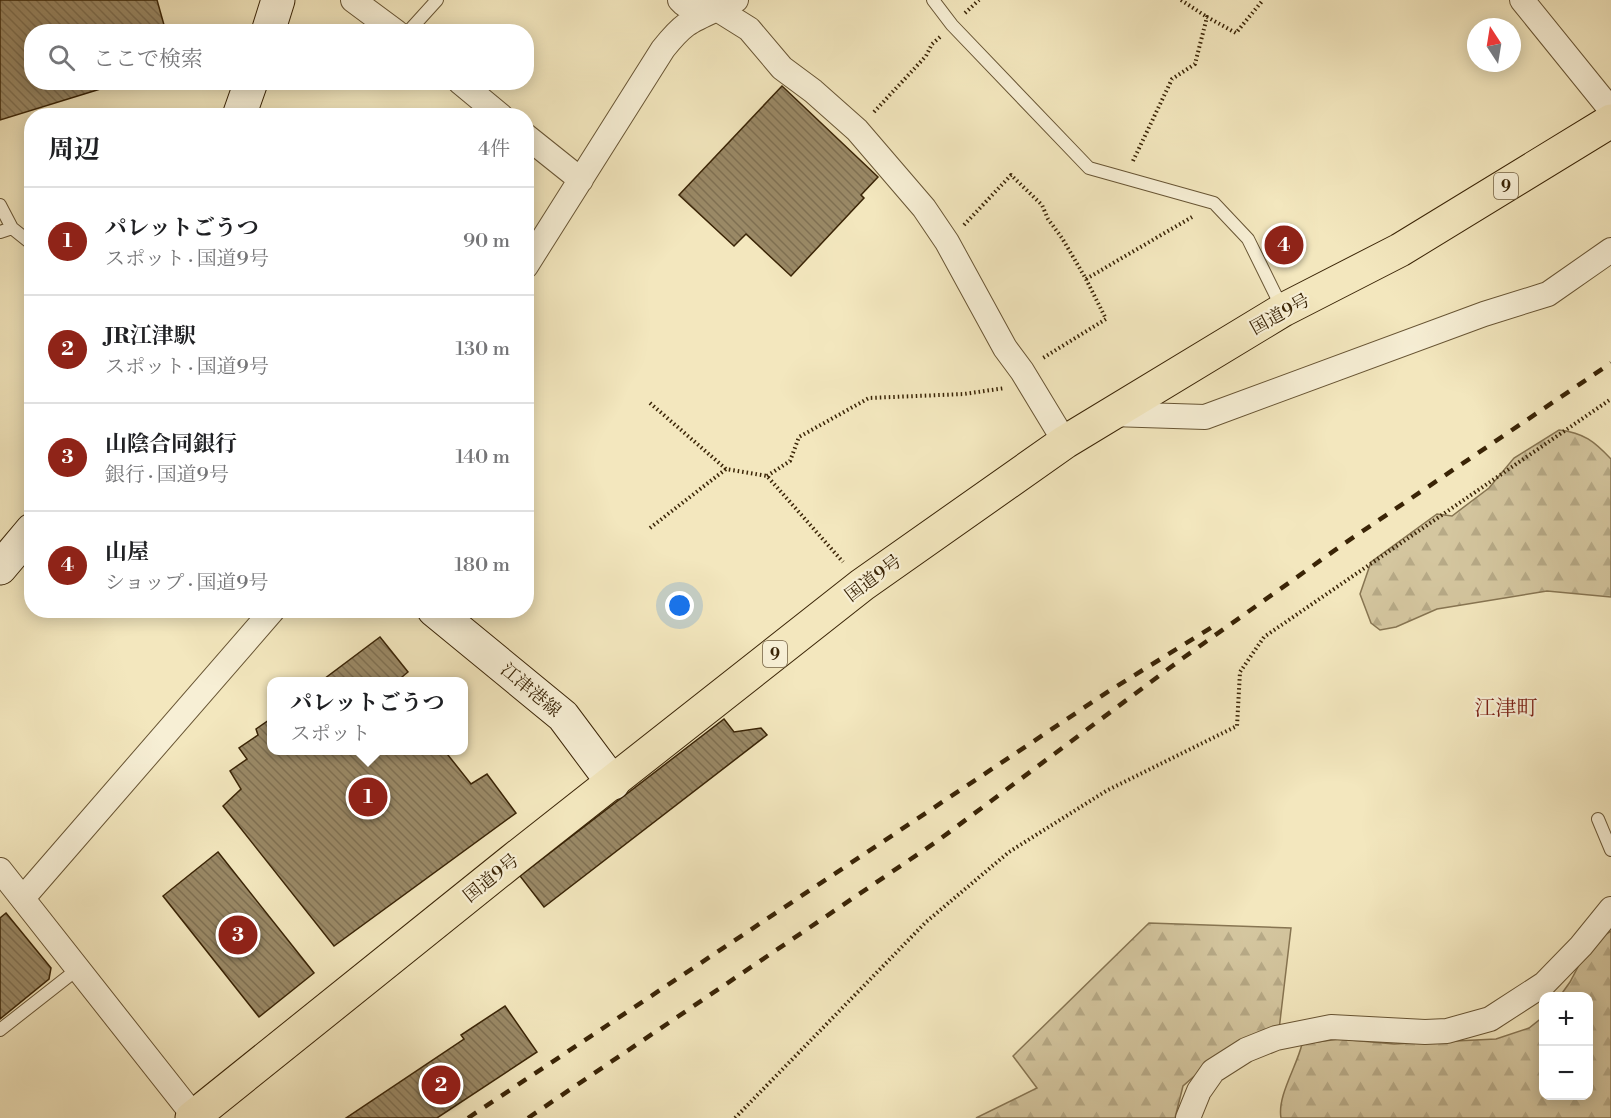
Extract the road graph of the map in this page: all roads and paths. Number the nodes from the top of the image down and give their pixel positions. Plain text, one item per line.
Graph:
1 (278, 0) edge
2 (353, 0) edge
3 (436, 0) edge
4 (680, 0) edge
5 (933, 0) edge
6 (979, 0) edge
7 (1181, 0) edge
8 (1263, 0) edge
9 (1522, 0) edge
10 (726, 3) edge
11 (1207, 18) junction
12 (270, 24) edge
13 (385, 24) edge
14 (415, 24) edge
15 (952, 25) junction
16 (470, 90) edge
17 (491, 108) edge
18 (1611, 110) edge
19 (1611, 121) edge
20 (857, 130) junction
21 (534, 142) edge
22 (1125, 178) junction
23 (581, 180) junction
24 (1214, 203) junction
25 (0, 205) edge
26 (6, 230) edge
27 (24, 240) edge
28 (947, 242) junction
29 (1611, 250) edge
30 (534, 253) edge
31 (1086, 279) junction
32 (1283, 310) junction
33 (1025, 378) junction
34 (1611, 399) edge
35 (650, 403) dead end
36 (1111, 414) junction
37 (1065, 442) junction
38 (726, 469) junction
39 (767, 476) junction
40 (650, 528) dead end
41 (24, 540) edge
42 (0, 568) edge
43 (862, 585) junction
44 (266, 618) edge
45 (444, 618) edge
46 (613, 783) junction
47 (1598, 819) dead end
48 (1611, 850) edge
49 (0, 870) edge
50 (23, 898) junction
51 (1611, 909) edge
52 (79, 968) junction
53 (0, 1030) edge
54 (193, 1117) edge
55 (735, 1118) edge
56 (1188, 1118) edge

1 - 12 main road
2 - 13 street
3 - 14 lane
4 - 10 street
5 - 15 lane
6 - 15 path
7 - 11 path
8 - 11 path
9 - 18 street
10 - 20 street
10 - 23 street
11 - 22 path
15 - 20 path
15 - 22 lane
16 - 17 street
19 - 32 highway, 国道9号 / 9
20 - 28 street
21 - 23 street
22 - 24 lane
23 - 30 street
24 - 31 path
24 - 32 lane
25 - 26 lane
26 - 27 lane
28 - 31 path
28 - 33 street
29 - 36 street
31 - 33 path
32 - 36 highway, 国道9号 / 9
33 - 37 street
33 - 39 path
34 - 55 path
35 - 38 path
36 - 37 highway, 国道9号 / 9
37 - 43 highway, 国道9号 / 9
38 - 39 path
38 - 40 path
39 - 43 path
41 - 42 main road
43 - 46 highway, 国道9号 / 9
44 - 50 street
45 - 46 main road, 江津港線
46 - 54 highway, 国道9号 / 9
47 - 48 lane
49 - 50 street
50 - 52 street
51 - 56 street
52 - 53 lane
52 - 54 street

